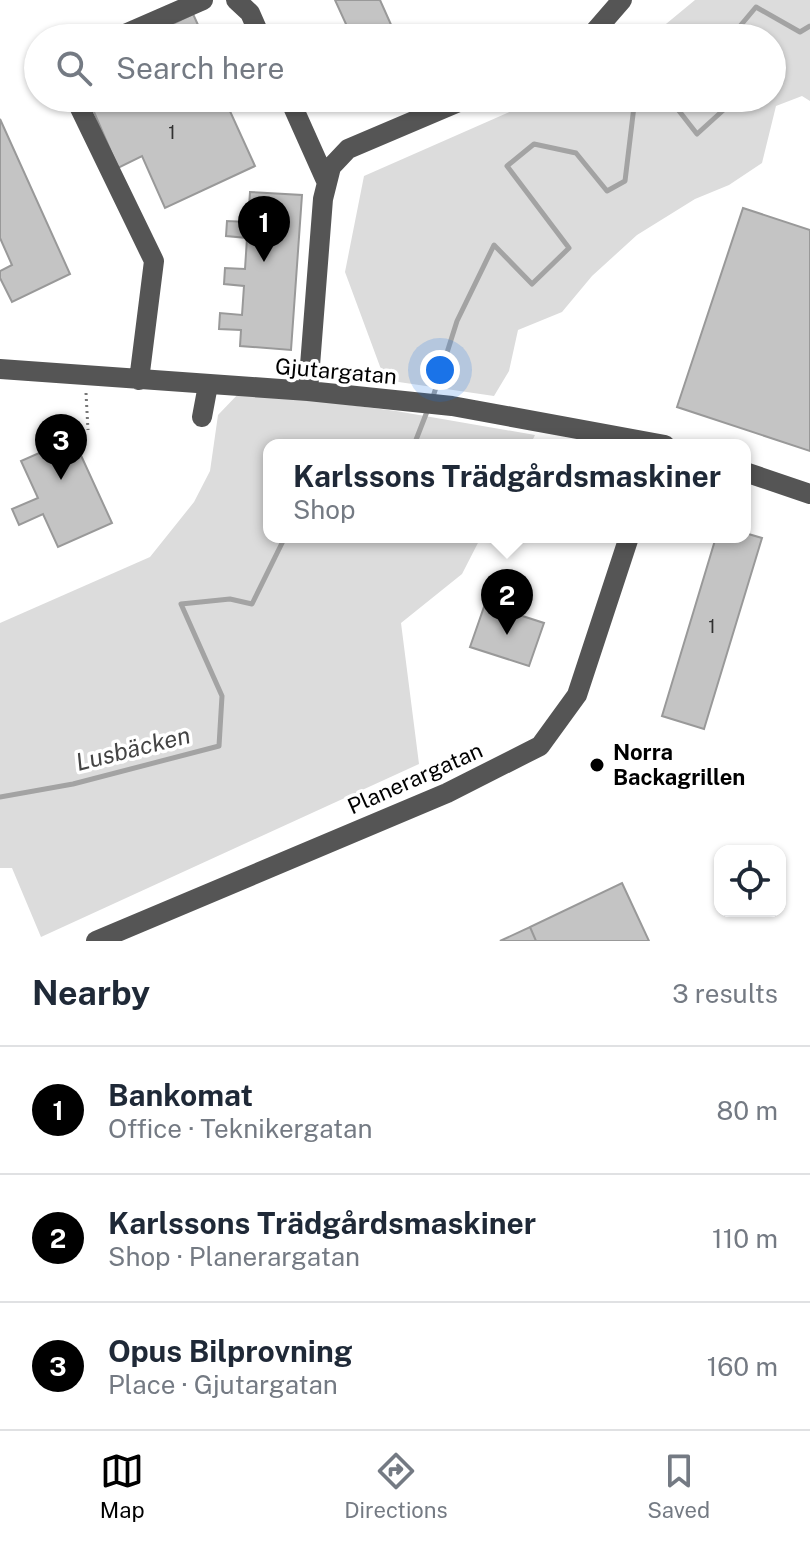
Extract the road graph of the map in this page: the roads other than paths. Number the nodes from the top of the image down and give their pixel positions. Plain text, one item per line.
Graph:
1 (203, 0) edge
2 (236, 0) edge
3 (622, 0) edge
4 (148, 24) edge
5 (255, 24) edge
6 (601, 24) edge
7 (82, 112) edge
8 (295, 112) edge
9 (435, 112) edge
10 (327, 183) junction
11 (0, 369) edge
12 (139, 380) junction
13 (208, 385) junction
14 (308, 391) junction
15 (202, 417) dead end
16 (634, 439) edge
17 (751, 474) edge
18 (810, 494) edge
19 (627, 543) edge
20 (96, 941) edge

1 - 4 street
2 - 5 street
3 - 6 street
7 - 12 street
8 - 10 street
9 - 10 street
10 - 14 street
11 - 12 street, Gjutargatan
12 - 13 street, Gjutargatan
13 - 14 street, Gjutargatan
13 - 15 street
14 - 16 street, Gjutargatan
17 - 18 street
19 - 20 street, Planerargatan

